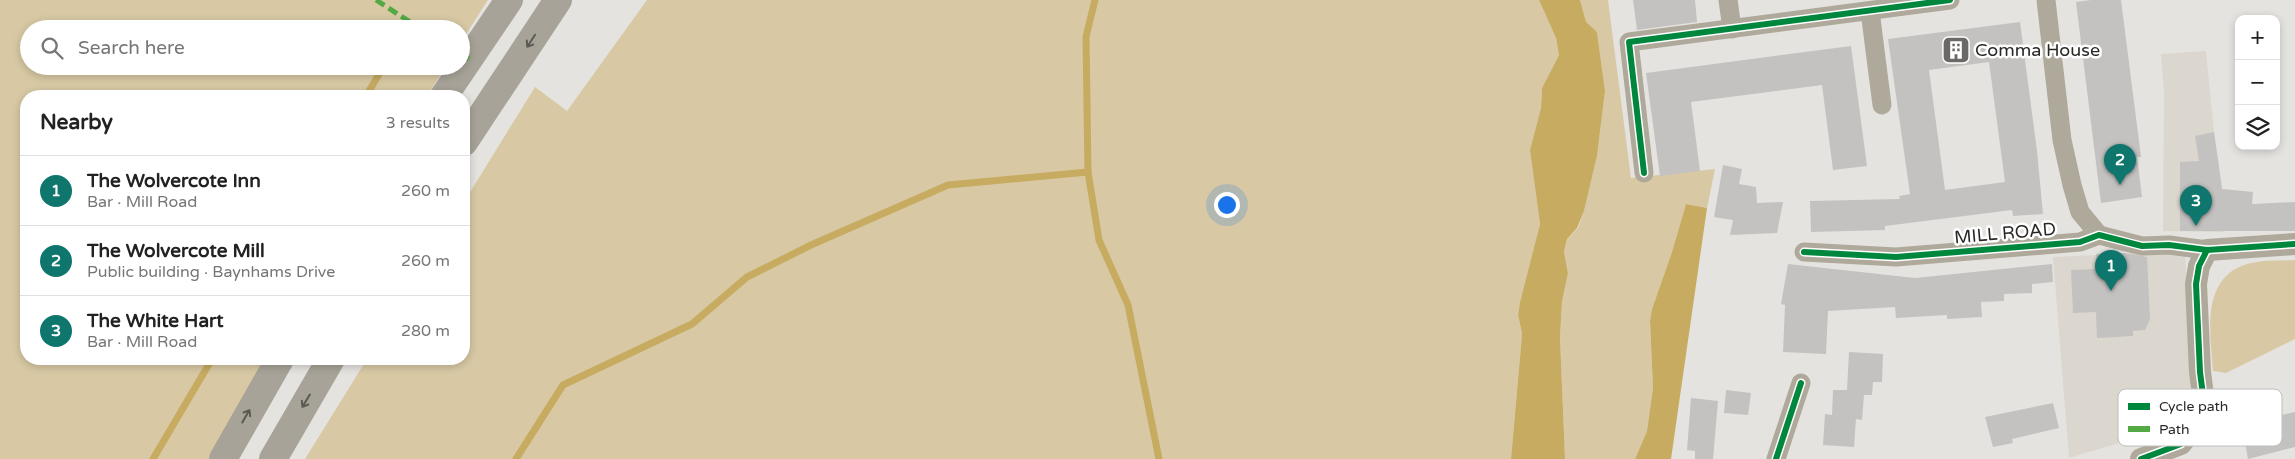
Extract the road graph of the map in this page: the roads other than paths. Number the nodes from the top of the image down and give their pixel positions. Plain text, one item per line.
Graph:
1 (509, 0) edge
2 (558, 0) edge
3 (1728, 0) edge
4 (1950, 0) edge
5 (2046, 0) edge
6 (1905, 3) edge
7 (1870, 11) junction
8 (1732, 29) junction
9 (470, 58) edge
10 (458, 75) edge
11 (448, 90) edge
12 (1882, 104) dead end
13 (470, 133) edge
14 (1644, 173) dead end
15 (2099, 235) junction
16 (2295, 244) edge
17 (2206, 250) junction
18 (1804, 252) dead end
19 (277, 365) edge
20 (328, 365) edge
21 (1800, 383) dead end
22 (2203, 389) edge
23 (2176, 446) edge
24 (223, 459) edge
25 (273, 459) edge
26 (1776, 459) edge
27 (2141, 459) edge

1 - 9 highway
2 -> 13 highway
3 - 8 street
4 - 6 street
5 - 15 street
6 - 7 street
7 - 8 street
7 - 12 street
8 - 14 street
10 - 11 highway
15 - 17 street
15 - 18 street, MILL ROAD
16 - 17 street
17 - 22 street
24 -> 19 highway
20 -> 25 highway
21 - 26 street
23 - 27 street

